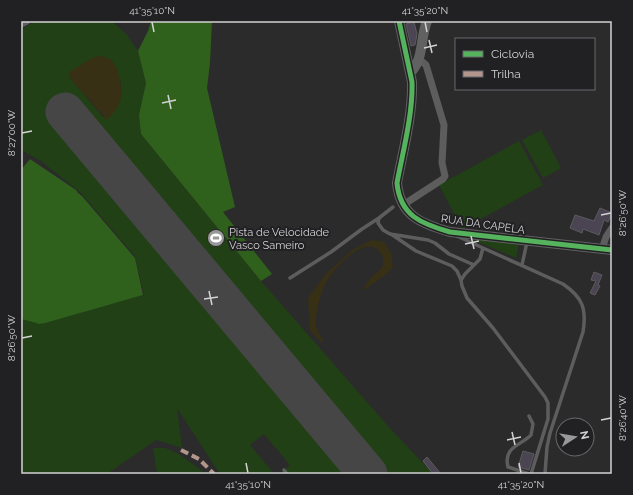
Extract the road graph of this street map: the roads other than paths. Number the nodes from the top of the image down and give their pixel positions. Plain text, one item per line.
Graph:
1 (27, 21) edge
2 (399, 21) edge
3 (427, 21) edge
4 (21, 24) edge
5 (419, 59) junction
6 (410, 73) junction
7 (404, 205) junction
8 (393, 207) dead end
9 (379, 218) junction
10 (612, 228) edge
11 (448, 231) junction
12 (390, 234) junction
13 (527, 241) junction
14 (483, 248) junction
15 (607, 250) edge
16 (474, 265) junction
17 (522, 265) junction
18 (290, 278) dead end
19 (462, 280) junction
20 (529, 416) dead end
21 (284, 470) dead end
22 (287, 474) edge
23 (530, 474) edge
24 (545, 474) edge

1 - 4 street
2 - 6 street, RUA DA CAPELA
3 - 5 street
5 - 6 street
5 - 7 street
6 - 7 street, RUA DA CAPELA
7 - 11 street, RUA DA CAPELA
8 - 9 lane
9 - 12 lane
9 - 18 lane
10 - 15 street
11 - 13 street, RUA DA CAPELA
11 - 14 lane
12 - 16 lane
12 - 19 lane
13 - 15 street, RUA DA CAPELA
13 - 17 lane
14 - 16 lane
14 - 17 lane
16 - 19 lane
17 - 24 lane
19 - 23 lane
20 - 23 lane
21 - 22 lane

